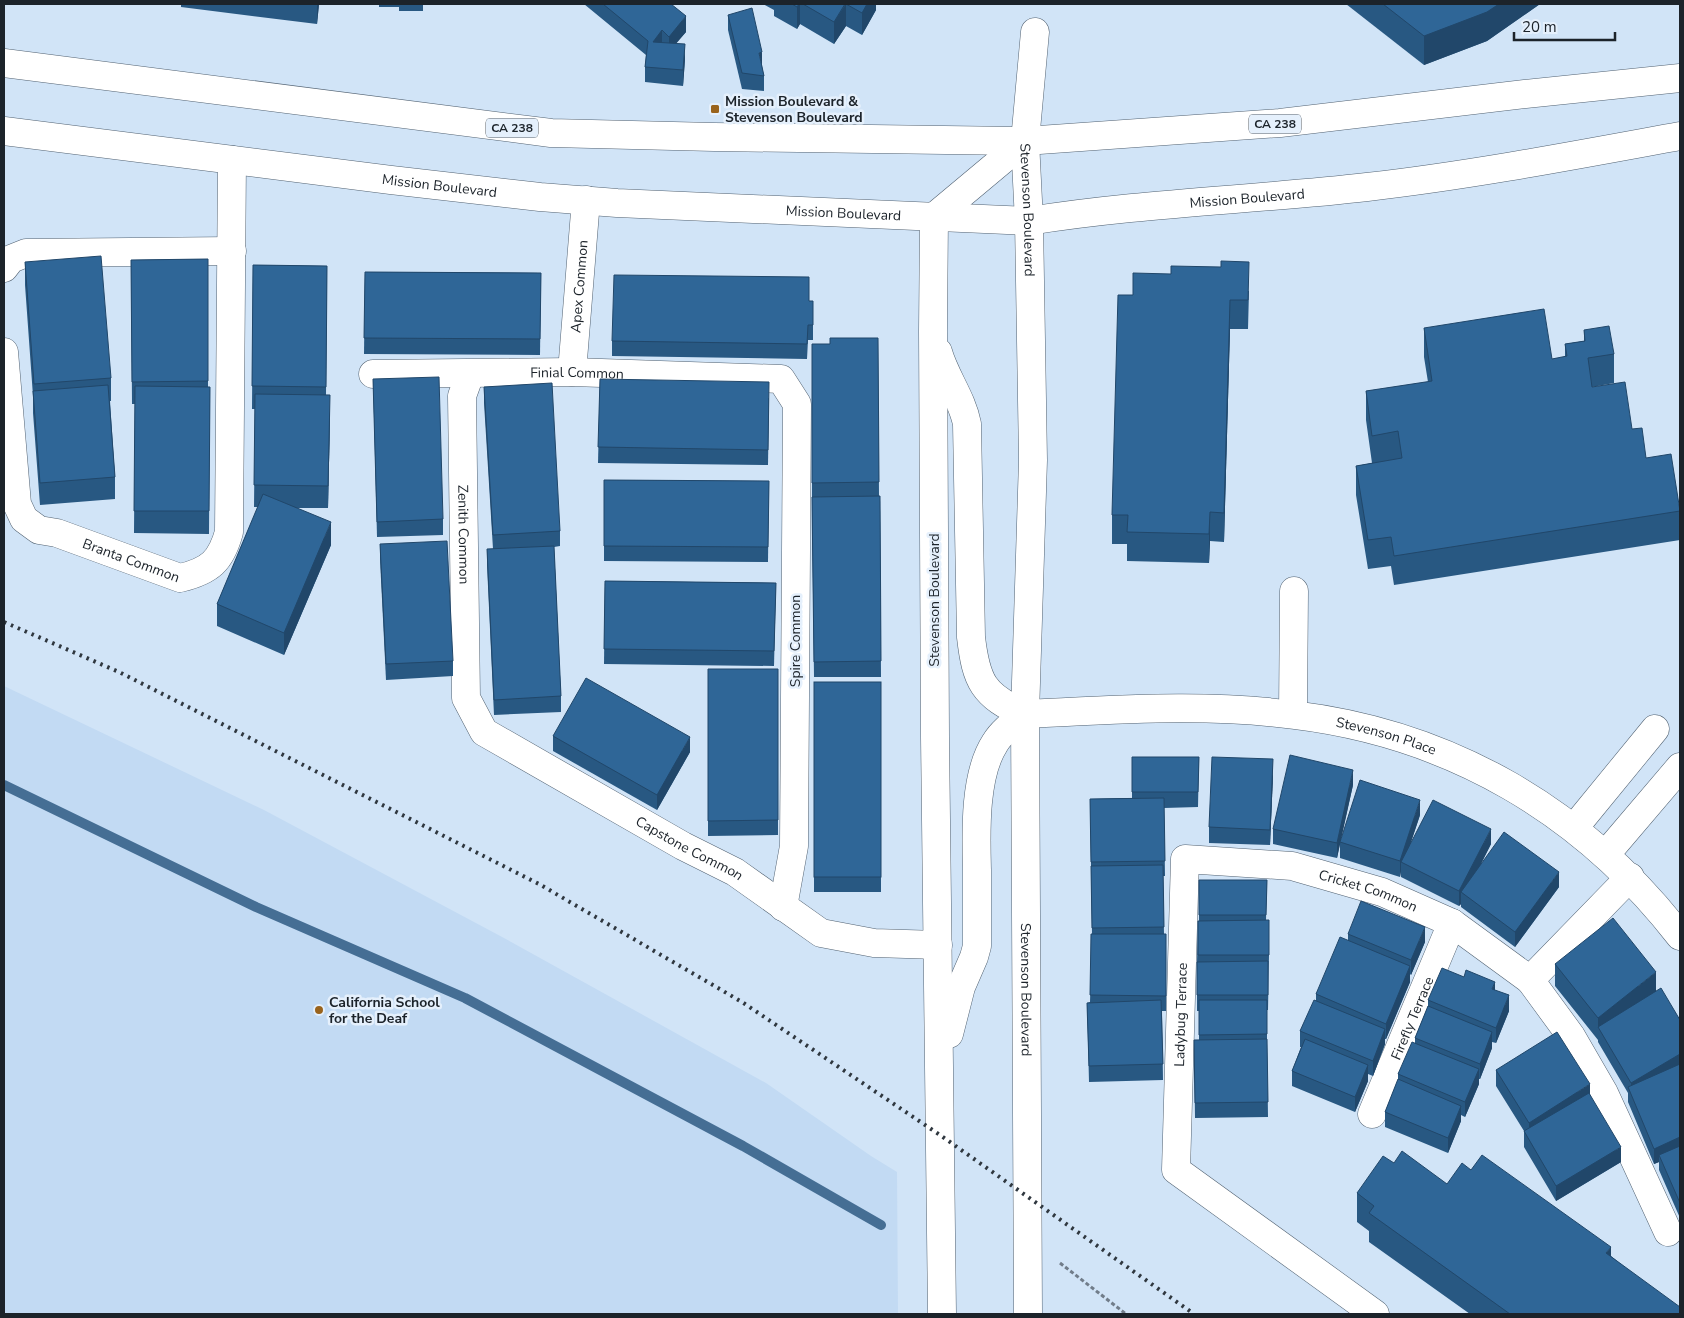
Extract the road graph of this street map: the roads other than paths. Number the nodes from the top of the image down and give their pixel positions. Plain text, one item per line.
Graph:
1 (1035, 32) dead end
2 (4, 63) edge
3 (1680, 78) edge
4 (4, 131) edge
5 (1680, 136) edge
6 (1025, 141) junction
7 (232, 160) junction
8 (586, 200) junction
9 (934, 216) junction
10 (1028, 222) junction
11 (232, 251) junction
12 (4, 268) edge
13 (933, 331) junction
14 (4, 352) edge
15 (572, 372) junction
16 (373, 374) dead end
17 (470, 374) junction
18 (781, 379) joint
19 (1294, 591) dead end
20 (466, 698) joint
21 (1025, 714) junction
22 (1293, 714) junction
23 (1655, 729) dead end
24 (1680, 767) edge
25 (1574, 828) junction
26 (1606, 854) junction
27 (1184, 858) joint
28 (1630, 877) junction
29 (783, 907) junction
30 (1452, 923) junction
31 (1680, 936) edge
32 (938, 945) junction
33 (1530, 980) junction
34 (940, 1080) junction
35 (1372, 1114) dead end
36 (1668, 1232) dead end
37 (942, 1314) edge
38 (1028, 1314) edge
39 (1375, 1314) edge

1 - 6 main road
2 - 6 main road, CA 238
3 - 6 main road, CA 238
4 - 7 main road, Mission Boulevard
5 - 10 main road, Mission Boulevard
6 - 9 main road, Stevenson Boulevard
6 - 10 main road, Stevenson Boulevard
7 - 8 main road, Mission Boulevard
7 - 11 main road, Branta Common
8 - 9 main road, Mission Boulevard
8 - 15 main road, Apex Common
9 - 10 main road, Mission Boulevard
9 - 13 main road, Stevenson Boulevard
10 - 21 main road, Stevenson Boulevard
11 - 12 main road
11 - 14 main road, Branta Common
13 - 21 main road
13 - 32 main road, Stevenson Boulevard
15 - 17 main road, Finial Common
15 - 18 main road, Finial Common
16 - 17 main road, Finial Common
17 - 20 main road, Zenith Common
18 - 29 main road, Spire Common
19 - 22 main road
20 - 29 main road, Capstone Common
21 - 22 main road, Stevenson Place
21 - 34 main road
21 - 38 main road, Stevenson Boulevard
22 - 25 main road, Stevenson Place
23 - 25 main road
24 - 26 main road
25 - 26 main road, Stevenson Place
26 - 28 main road, Stevenson Place
27 - 30 main road, Cricket Common
27 - 39 main road, Ladybug Terrace
28 - 31 main road, Stevenson Place
28 - 33 main road
29 - 32 main road, Capstone Common
30 - 33 main road, Cricket Common
30 - 35 main road, Firefly Terrace
32 - 34 main road, Stevenson Boulevard
33 - 36 main road, Cricket Common
34 - 37 main road, Stevenson Boulevard

